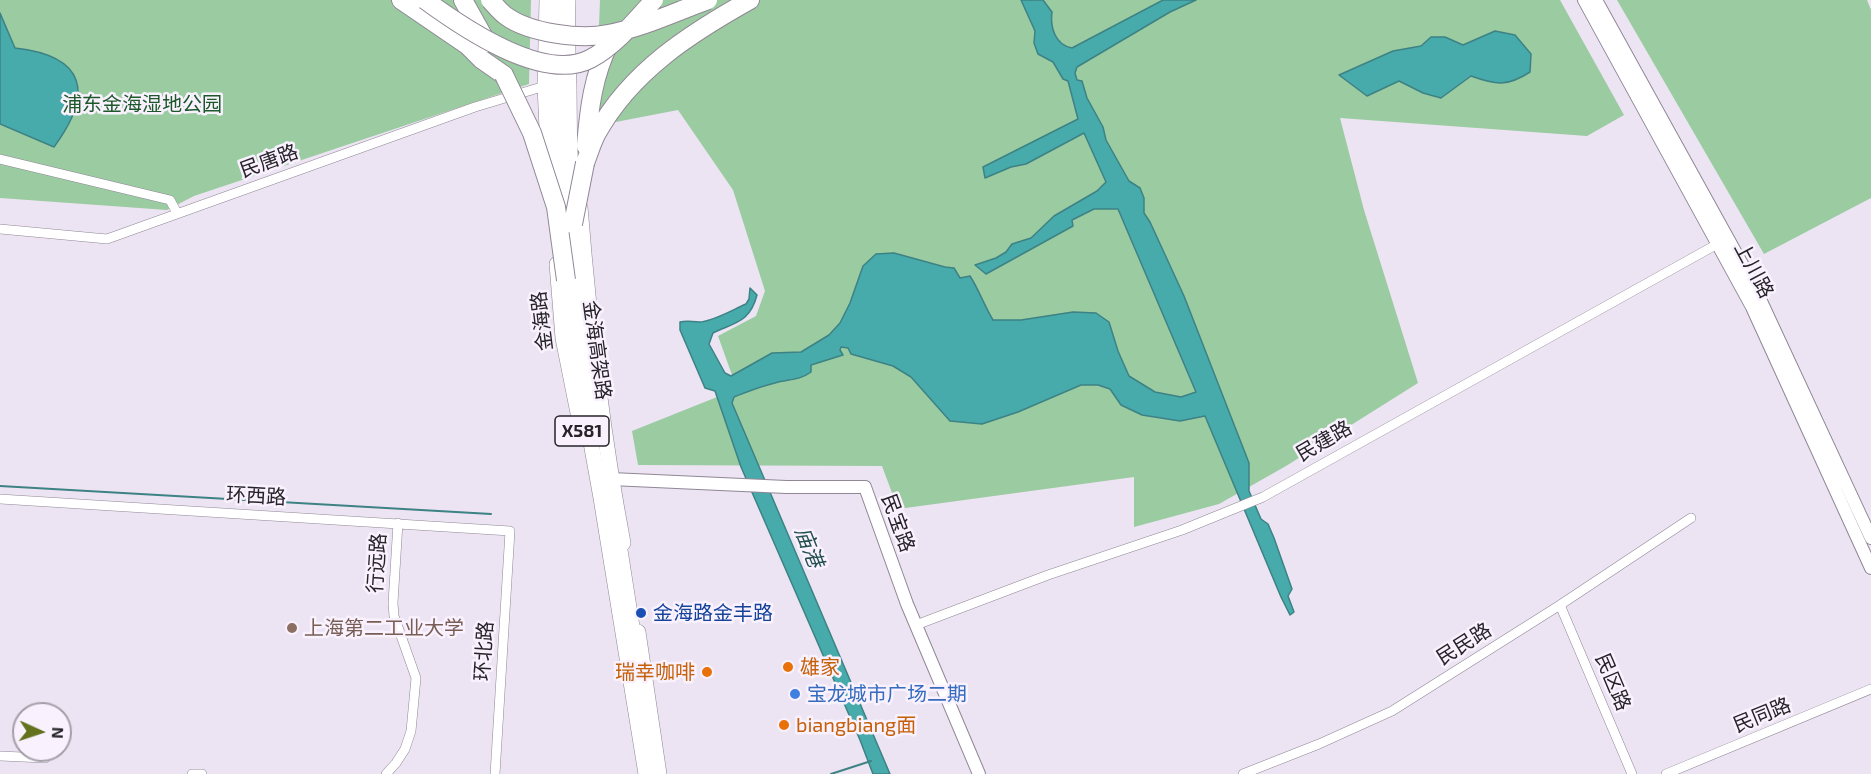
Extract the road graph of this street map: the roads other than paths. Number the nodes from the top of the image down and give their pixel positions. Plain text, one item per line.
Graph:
1 (401, 0) edge
2 (425, 0) edge
3 (463, 0) edge
4 (490, 0) edge
5 (547, 0) edge
6 (556, 0) edge
7 (570, 0) edge
8 (643, 0) edge
9 (654, 0) edge
10 (708, 0) edge
11 (749, 0) edge
12 (1584, 0) edge
13 (1596, 0) edge
14 (1623, 58) junction
15 (504, 75) junction
16 (545, 86) junction
17 (0, 159) edge
18 (585, 163) junction
19 (177, 213) junction
20 (573, 224) junction
21 (0, 229) edge
22 (1722, 241) junction
23 (566, 280) junction
24 (611, 479) junction
25 (0, 499) edge
26 (1690, 519) dead end
27 (398, 523) junction
28 (510, 531) joint
29 (1871, 538) edge
30 (1871, 568) edge
31 (1560, 605) junction
32 (916, 625) junction
33 (1871, 689) edge
34 (192, 774) edge
35 (202, 774) edge
36 (386, 774) edge
37 (495, 774) edge
38 (641, 774) edge
39 (646, 774) edge
40 (654, 774) edge
41 (659, 774) edge
42 (979, 774) edge
43 (1243, 774) edge
44 (1632, 774) edge
45 (1666, 774) edge

1 - 15 highway
2 - 9 highway, bridge
3 - 15 highway, bridge
4 - 10 highway, bridge
5 - 16 main road, 金海路 / X581
6 - 23 main road, 金海高架路, bridge
7 - 20 main road, 金海高架路, bridge
7 - 24 main road, X581
8 - 18 highway, bridge
11 - 18 highway
12 - 14 street, 上川路
13 - 14 street, 上川路
14 - 22 street, 上川路
15 - 23 highway, bridge
16 - 19 street, 民唐路
16 - 38 main road, 金海路 / X581
17 - 19 street
18 - 20 highway, bridge
19 - 21 street, 民唐路
20 - 40 main road, 金海高架路
22 - 29 street, 上川路
22 - 30 street, 上川路
22 - 32 street, 民建路
23 - 39 main road, 金海高架路
24 - 32 street, 民宝路
24 - 41 main road, X581
25 - 27 street, 环西路
26 - 31 street, 民民路
27 - 28 street, 环西路
27 - 36 street, 行远路
28 - 37 street, 环北路
31 - 43 street, 民民路
31 - 44 street, 民区路
32 - 42 street, 民宝路
33 - 45 street, 民同路
34 - 35 street

